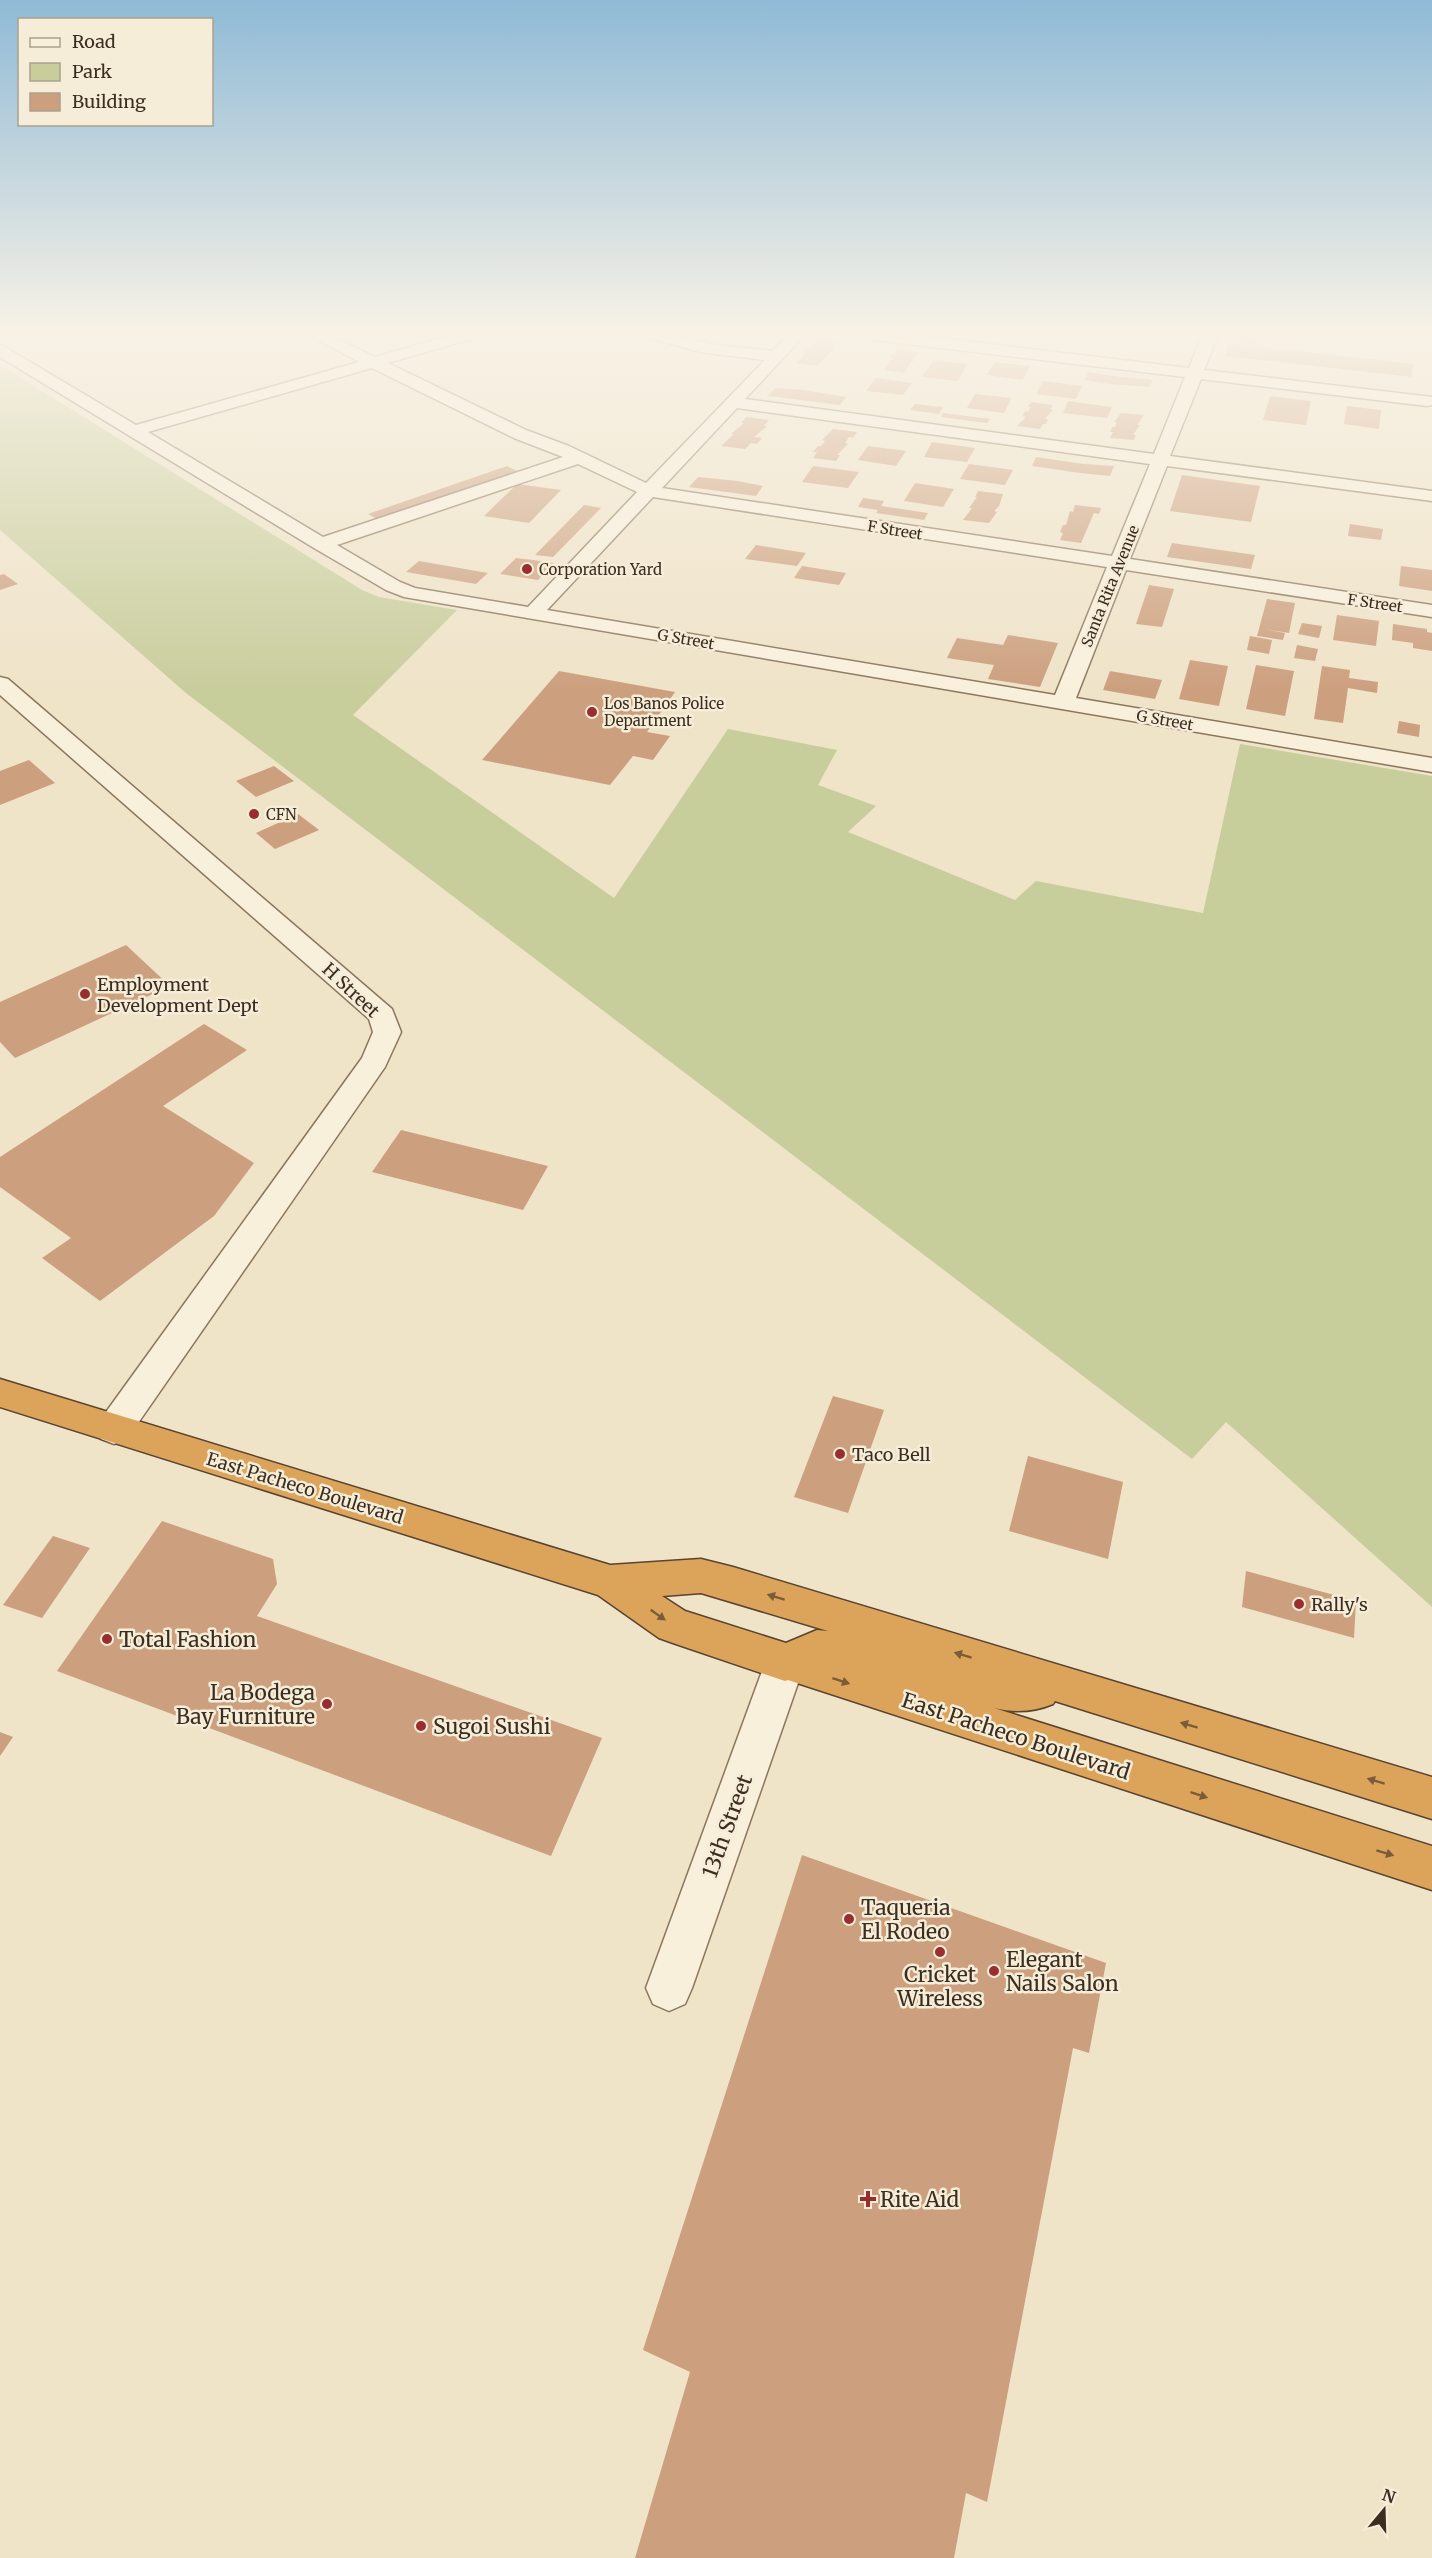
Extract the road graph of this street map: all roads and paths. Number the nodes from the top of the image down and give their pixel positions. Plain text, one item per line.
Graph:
1 (173, 454) edge
2 (569, 454) edge
3 (684, 454) edge
4 (1119, 454) edge
5 (1163, 454) edge
6 (578, 458) junction
7 (1161, 460) junction
8 (649, 491) junction
9 (1432, 496) edge
10 (321, 544) junction
11 (1118, 565) junction
12 (1432, 611) edge
13 (533, 613) junction
14 (0, 684) edge
15 (1063, 703) junction
16 (1432, 765) edge
17 (0, 1393) edge
18 (114, 1429) junction
19 (610, 1582) junction
20 (785, 1663) junction
21 (1074, 1690) junction
22 (1432, 1798) edge
23 (1432, 1868) edge
24 (669, 1988) dead end

1 - 10 street, G Street
2 - 6 street, F Street
3 - 8 street
4 - 7 street
5 - 7 street, Santa Rita Avenue
6 - 8 street, F Street
6 - 10 street
7 - 9 street
7 - 11 street, Santa Rita Avenue
8 - 11 street, F Street
8 - 13 street
10 - 13 street, G Street
11 - 12 street, F Street
11 - 15 street, Santa Rita Avenue
13 - 15 street, G Street
14 - 18 street, H Street
15 - 16 street, G Street
17 - 18 highway, East Pacheco Boulevard
18 - 19 highway, East Pacheco Boulevard
19 -> 20 highway, East Pacheco Boulevard
21 -> 19 highway, East Pacheco Boulevard
20 - 21 highway
20 -> 23 highway, East Pacheco Boulevard
20 - 24 street, 13th Street
22 -> 21 highway, East Pacheco Boulevard

